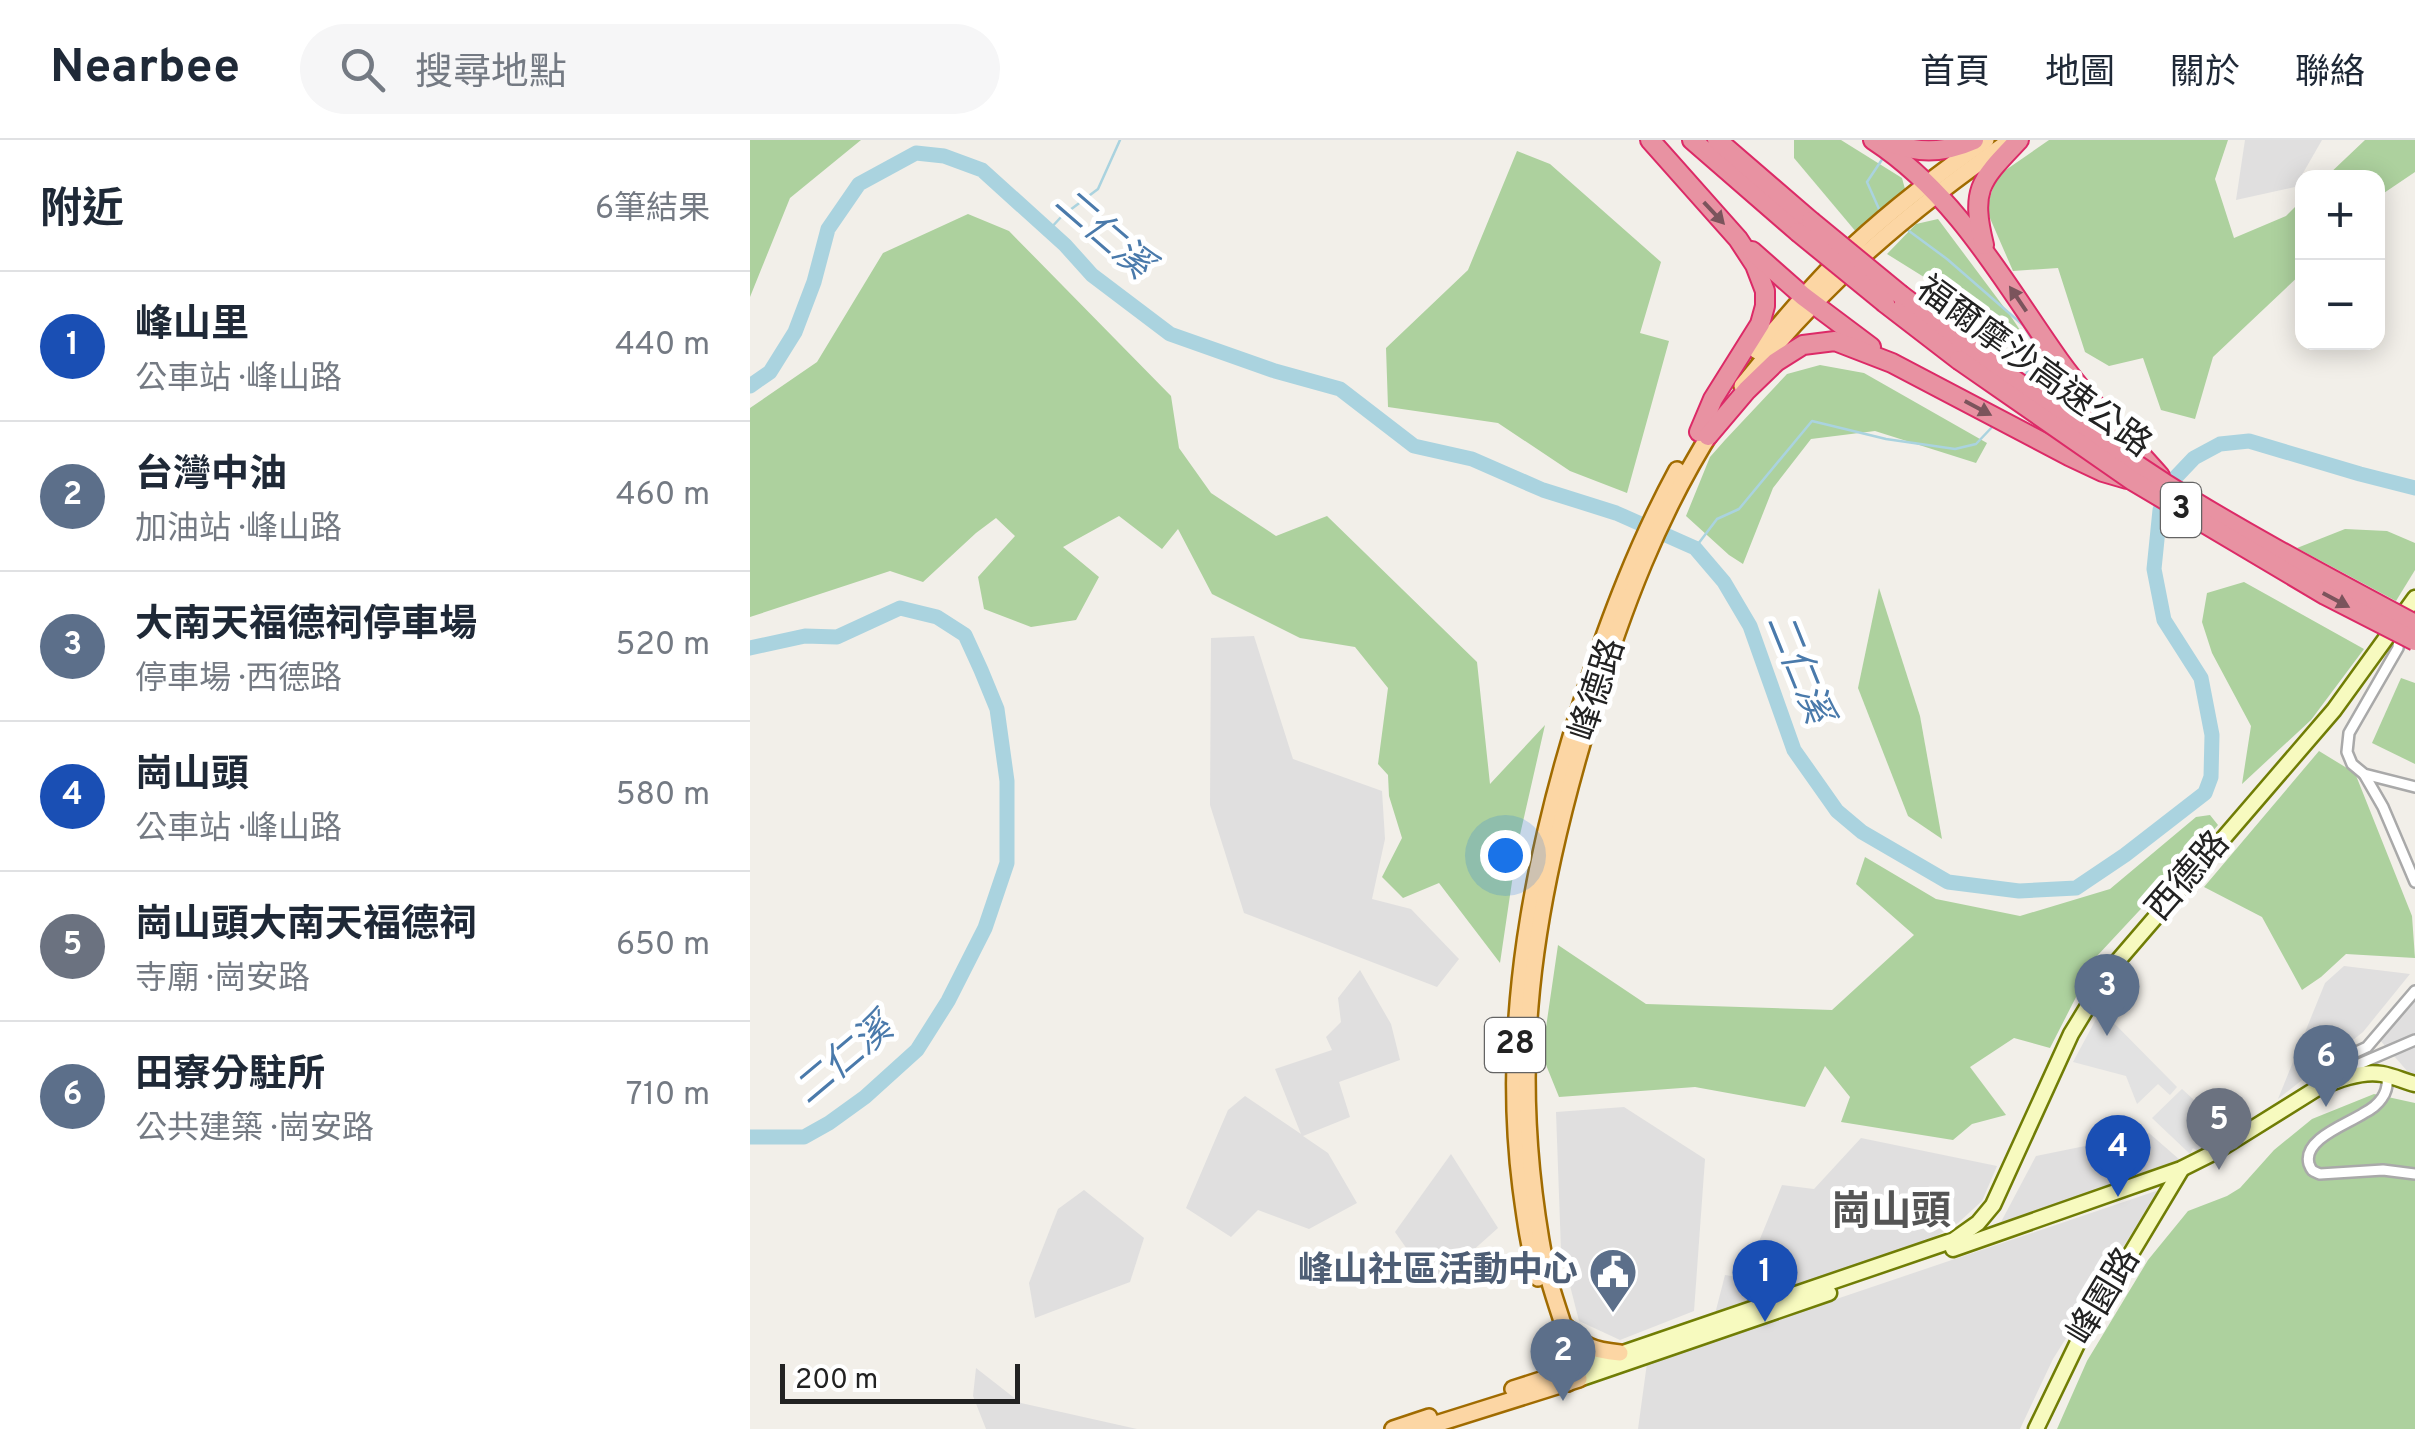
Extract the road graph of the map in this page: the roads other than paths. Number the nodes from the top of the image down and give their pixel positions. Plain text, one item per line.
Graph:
1 (1650, 140) edge
2 (1692, 140) edge
3 (1717, 140) edge
4 (1873, 140) edge
5 (1886, 140) edge
6 (1974, 140) edge
7 (1986, 140) edge
8 (2011, 140) edge
9 (2019, 140) edge
10 (1932, 188) junction
11 (1804, 227) junction
12 (1738, 239) junction
13 (1986, 250) junction
14 (1808, 300) junction
15 (1964, 354) junction
16 (1892, 363) junction
17 (1701, 438) junction
18 (2133, 481) junction
19 (2167, 484) junction
20 (2415, 598) edge
21 (2415, 613) edge
22 (2415, 624) edge
23 (2402, 637) edge
24 (2364, 774) junction
25 (2415, 787) edge
26 (2415, 882) edge
27 (2415, 991) edge
28 (2415, 1043) edge
29 (2388, 1076) junction
30 (2415, 1084) edge
31 (2316, 1089) junction
32 (2181, 1169) junction
33 (2415, 1174) edge
34 (1962, 1241) junction
35 (1558, 1326) junction
36 (1620, 1353) junction
37 (1572, 1376) junction
38 (1535, 1382) junction
39 (1393, 1429) edge
40 (1420, 1429) edge
41 (2036, 1429) edge

1 -> 12 highway
2 - 11 highway, 福爾摩沙高速公路 / 3
3 - 11 highway, 福爾摩沙高速公路 / 3
4 - 10 highway
5 - 6 highway
7 - 10 main road, 峰德路 / 28
8 - 10 main road, 峰德路 / 28
9 - 13 highway
10 - 13 highway
10 - 14 main road, 峰德路 / 28
11 - 15 highway, 福爾摩沙高速公路 / 3, bridge
12 - 14 highway
12 - 17 highway
19 -> 13 highway, bridge
14 - 16 highway
14 - 17 main road, 峰德路 / 28
15 - 18 highway, 福爾摩沙高速公路 / 3, bridge
15 - 19 highway, 福爾摩沙高速公路 / 3, bridge
16 - 17 highway
16 -> 18 highway
17 - 35 main road, 峰德路 / 28
18 -> 23 highway, 福爾摩沙高速公路 / 3, bridge
19 - 22 highway, 福爾摩沙高速公路 / 3, bridge
20 - 23 street
21 - 23 street
23 - 24 street
23 - 34 street, 西德路
24 - 25 street
24 - 26 street
27 - 31 street
28 - 31 street
29 - 30 street
29 - 31 street
29 - 33 street
31 - 32 street
32 - 34 street
32 - 41 street, 峰園路
34 - 36 street
34 - 37 street
35 - 36 main road
35 - 37 main road, 峰德路 / 28
35 - 38 main road
36 - 37 street
37 - 38 main road
37 - 40 main road
38 - 39 main road

